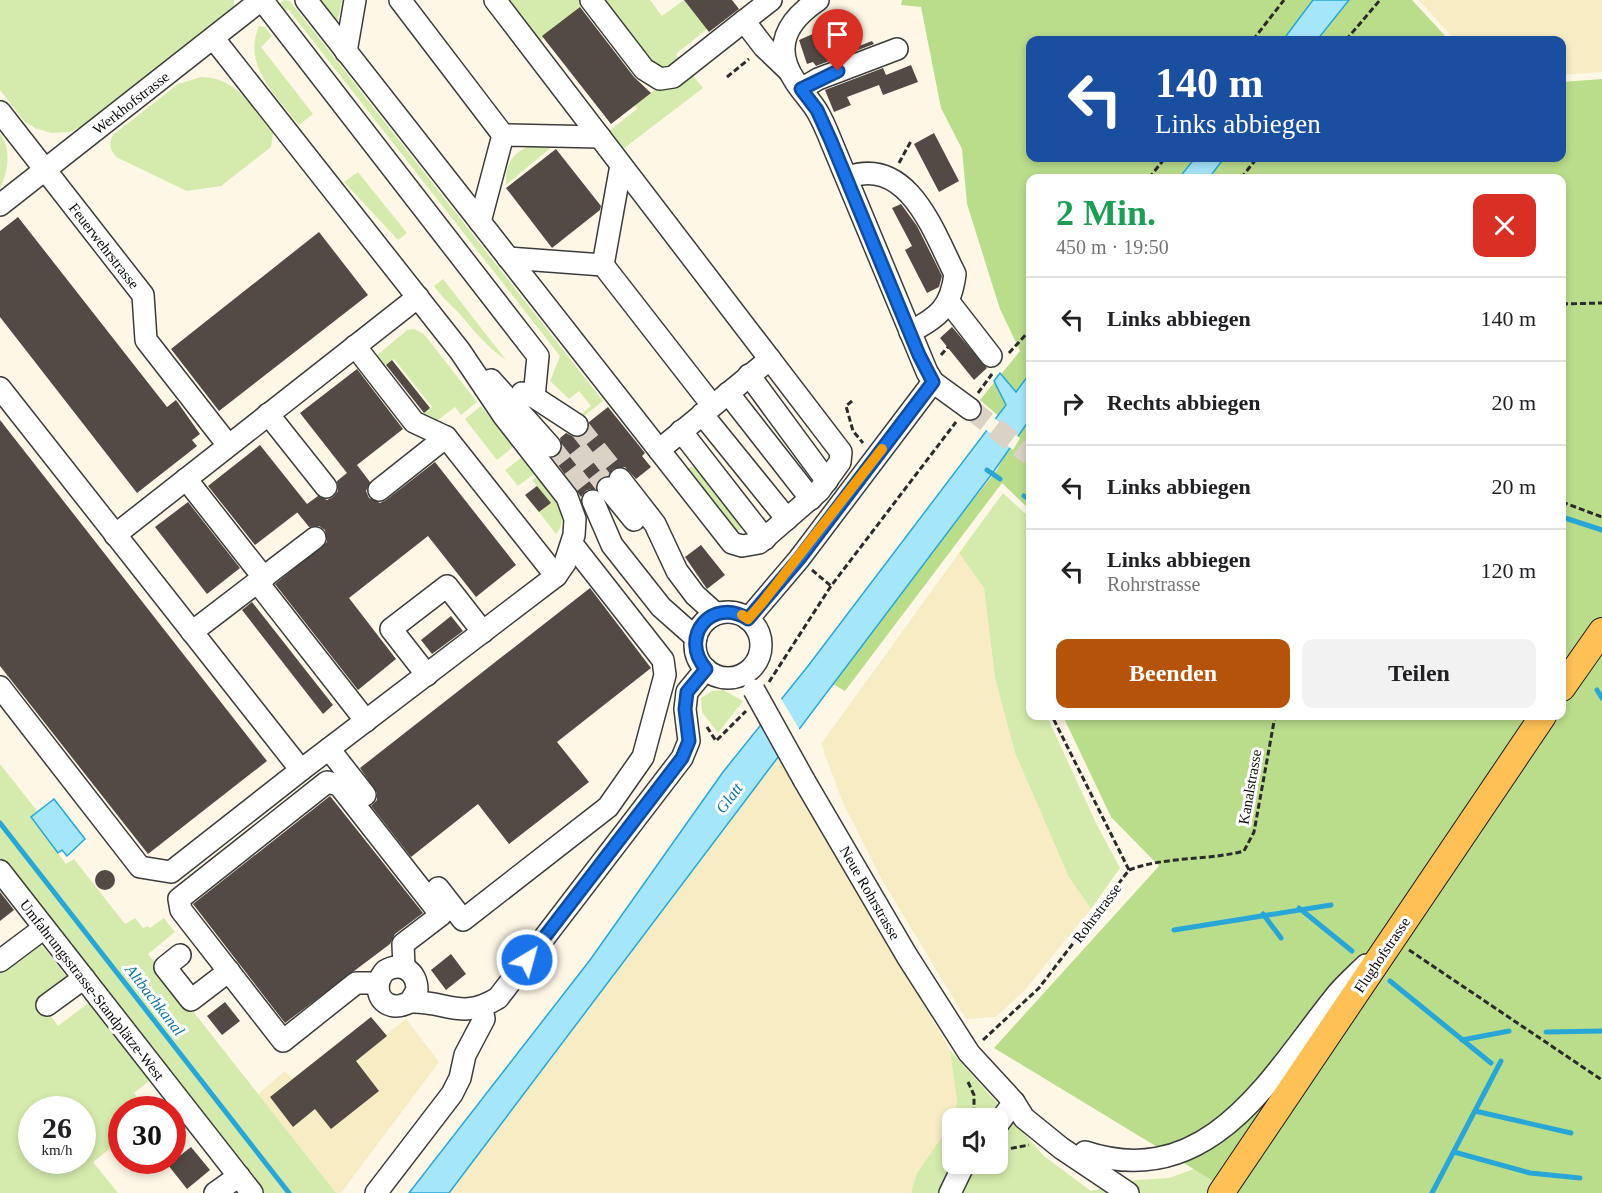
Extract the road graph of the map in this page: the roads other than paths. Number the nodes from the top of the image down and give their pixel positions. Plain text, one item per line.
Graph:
1 (262, 0) edge
2 (306, 0) edge
3 (355, 0) edge
4 (400, 0) edge
5 (495, 0) edge
6 (591, 0) edge
7 (771, 0) edge
8 (818, 0) edge
9 (744, 21) junction
10 (214, 39) junction
11 (897, 49) dead end
12 (346, 52) junction
13 (787, 69) junction
14 (801, 89) junction
15 (0, 112) edge
16 (503, 135) junction
17 (600, 137) junction
18 (621, 165) junction
19 (45, 169) junction
20 (848, 177) junction
21 (0, 205) edge
22 (480, 222) junction
23 (508, 258) junction
24 (603, 265) junction
25 (418, 297) junction
26 (949, 302) junction
27 (910, 332) junction
28 (355, 346) junction
29 (460, 351) junction
30 (991, 356) dead end
31 (770, 359) junction
32 (749, 375) junction
33 (933, 382) junction
34 (496, 385) junction
35 (0, 388) edge
36 (534, 397) junction
37 (714, 404) junction
38 (969, 408) tunnel mouth
39 (268, 414) junction
40 (681, 431) junction
41 (446, 437) junction
42 (228, 445) junction
43 (658, 450) junction
44 (186, 478) junction
45 (827, 481) junction
46 (326, 488) dead end
47 (379, 490) dead end
48 (811, 499) junction
49 (787, 519) junction
50 (115, 535) junction
51 (315, 538) dead end
52 (765, 539) junction
53 (573, 540) junction
54 (612, 545) junction
55 (556, 576) junction
56 (261, 580) junction
57 (716, 614) junction
58 (748, 619) junction
59 (1602, 631) edge
60 (192, 632) junction
61 (483, 632) junction
62 (696, 638) junction
63 (706, 669) junction
64 (427, 675) junction
65 (1566, 682) edge
66 (0, 687) edge
67 (754, 688) junction
68 (1540, 720) edge
69 (366, 722) junction
70 (329, 749) junction
71 (301, 770) junction
72 (0, 871) edge
73 (44, 928) junction
74 (1392, 939) junction
75 (180, 955) dead end
76 (0, 961) edge
77 (404, 967) junction
78 (229, 971) junction
79 (84, 978) junction
80 (378, 983) junction
81 (410, 1002) junction
82 (48, 1005) dead end
83 (482, 1008) junction
84 (1014, 1102) junction
85 (1008, 1110) edge
86 (959, 1174) edge
87 (239, 1176) junction
88 (1224, 1190) edge
89 (215, 1193) edge
90 (252, 1193) edge
91 (376, 1193) edge
92 (950, 1193) edge
93 (1128, 1193) edge

1 - 10 street, Werkhofstrasse
1 - 36 street
2 - 12 street
3 - 12 street
4 - 16 street
5 - 17 street
6 - 9 street
7 - 9 street
8 - 13 street
9 - 13 street
10 - 19 street, Werkhofstrasse
10 - 25 street
11 - 14 street
12 - 22 street
13 - 14 street
14 - 20 street
15 - 19 street, Feuerwehrstrasse
16 - 17 street
16 - 22 street
17 - 18 street
18 - 24 street
18 - 31 street
19 - 21 street, Werkhofstrasse
19 - 42 street, Feuerwehrstrasse
20 - 26 street
20 - 27 street
22 - 23 street
23 - 24 street
23 - 43 street
24 - 37 street
25 - 28 street
25 - 29 street
26 - 27 street
26 - 30 street
27 - 33 street
28 - 39 street
28 - 41 street
29 - 34 street
29 - 53 street
31 - 32 street
31 - 45 street
32 - 37 street
32 - 45 street
33 - 38 street
33 - 58 street
34 - 36 street
34 - 36 street
35 - 50 street
37 - 40 street
37 - 48 street
37 - 49 street
39 - 42 street
39 - 46 street
40 - 43 street
40 - 52 street
41 - 47 street
41 - 55 street
42 - 44 street
43 - 52 street
44 - 50 street
44 - 56 street
45 - 48 street
48 - 49 street
49 - 52 street
50 - 60 street
51 - 56 street
53 - 54 street
53 - 55 street
53 - 70 street
54 - 57 street
54 - 62 street
55 - 61 street
56 - 60 street
56 - 69 street
57 - 58 street
57 - 62 street
58 - 67 street
59 - 65 main road
60 - 71 street
61 - 64 street
61 - 64 street
62 - 63 street
63 - 67 street
63 - 83 street
64 - 69 street
66 - 71 street
67 - 84 street, Neue Rohrstrasse, bridge
68 - 74 main road, Flughofstrasse
69 - 70 street
70 - 71 street
72 - 73 street, Umfahrungsstrasse-Standplätze-West
73 - 76 street
73 - 79 street, Umfahrungsstrasse-Standplätze-West
74 - 84 street, Neue Rohrstrasse
74 - 88 main road, Flughofstrasse
75 - 78 street
77 - 78 street
77 - 80 street
77 - 81 street
78 - 80 street
79 - 82 street
79 - 87 street, Umfahrungsstrasse-Standplätze-West
80 - 81 street
81 - 83 street
83 - 91 street
84 - 85 street
84 - 93 street, Neue Rohrstrasse
86 - 92 street
87 - 89 street
87 - 90 street, Umfahrungsstrasse-Standplätze-West

